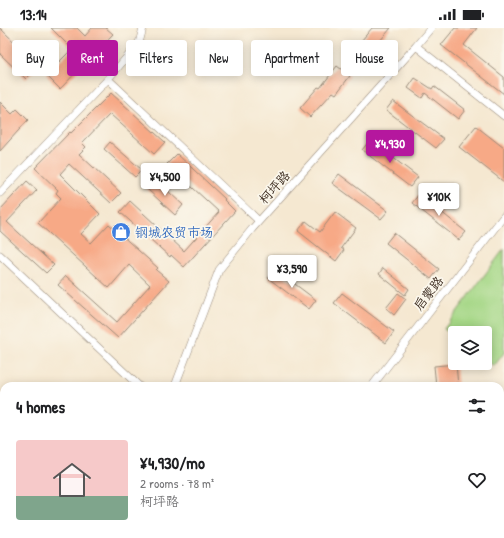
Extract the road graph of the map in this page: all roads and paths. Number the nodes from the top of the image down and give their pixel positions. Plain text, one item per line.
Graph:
1 (143, 28) edge
2 (431, 28) edge
3 (416, 46) junction
4 (108, 79) junction
5 (504, 116) edge
6 (0, 193) edge
7 (504, 216) edge
8 (259, 221) junction
9 (0, 255) edge
10 (134, 382) edge
11 (177, 382) edge
12 (375, 382) edge

1 - 4 street
2 - 3 street, 柯坪路
3 - 5 street
3 - 8 street, 柯坪路
4 - 6 street
4 - 8 street
7 - 12 street, 启蒙路
8 - 11 street, 柯坪路
9 - 10 street

